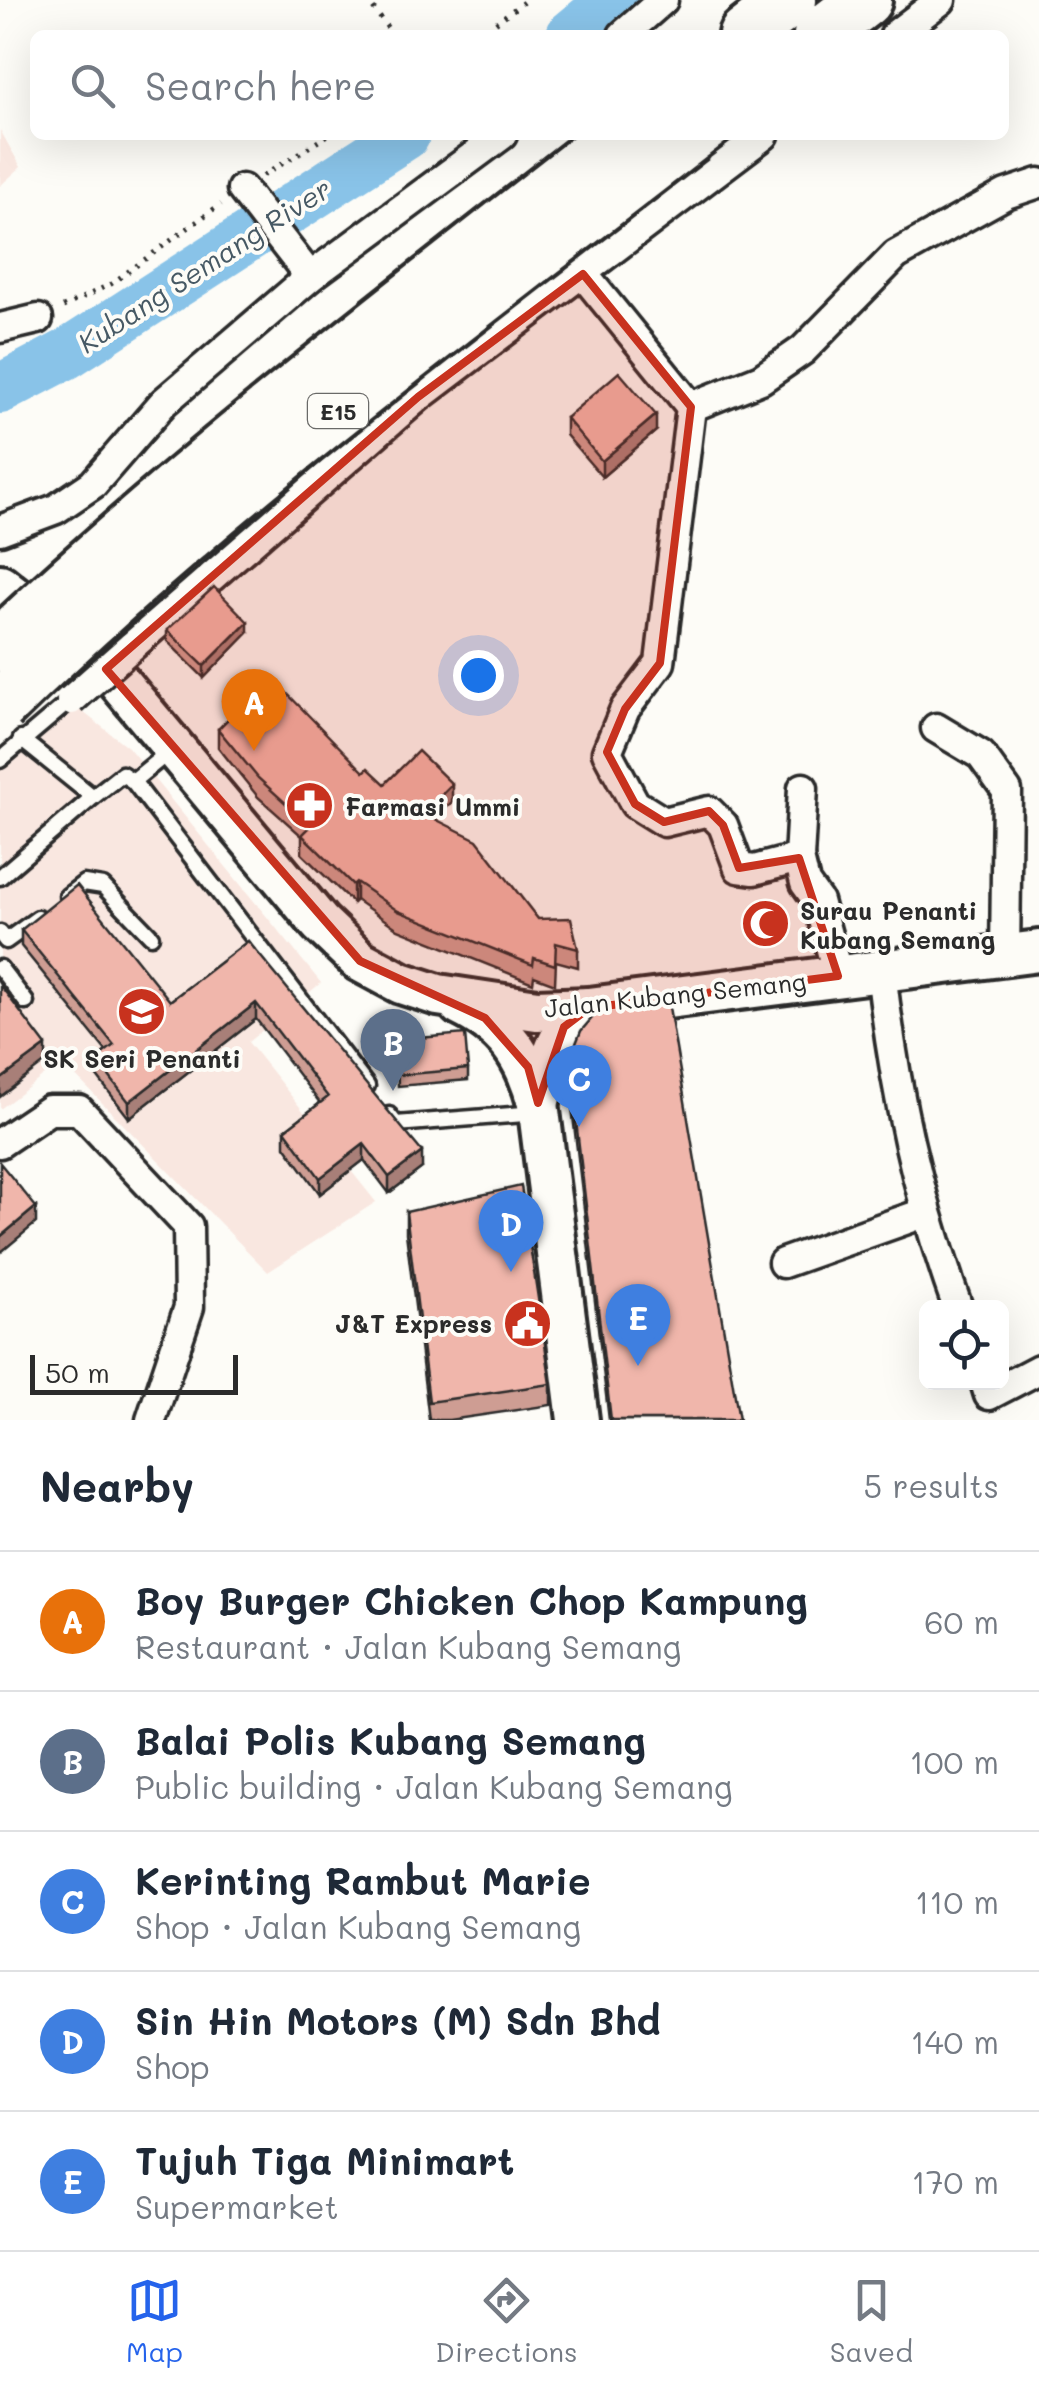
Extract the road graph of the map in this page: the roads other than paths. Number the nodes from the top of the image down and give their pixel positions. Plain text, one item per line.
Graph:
1 (663, 0) edge
2 (790, 0) edge
3 (866, 0) edge
4 (941, 0) edge
5 (629, 30) edge
6 (751, 30) edge
7 (827, 30) edge
8 (902, 30) edge
9 (495, 140) edge
10 (612, 140) edge
11 (686, 140) edge
12 (757, 140) edge
13 (1039, 183) edge
14 (247, 195) road end
15 (582, 274) junction
16 (310, 277) junction
17 (38, 318) road end
18 (0, 328) edge
19 (690, 407) junction
20 (0, 530) edge
21 (0, 585) edge
22 (0, 645) edge
23 (71, 700) joint
24 (10, 722) edge
25 (936, 728) dead end
26 (175, 747) junction
27 (0, 760) edge
28 (133, 781) junction
29 (802, 788) dead end
30 (93, 797) junction
31 (799, 858) junction
32 (0, 877) edge
33 (150, 936) dead end
34 (254, 937) junction
35 (2, 940) edge
36 (239, 948) edge
37 (1022, 953) edge
38 (0, 968) edge
39 (880, 971) junction
40 (838, 976) junction
41 (438, 995) junction
42 (26, 1002) dead end
43 (589, 1008) junction
44 (372, 1093) edge
45 (538, 1108) junction
46 (384, 1109) edge
47 (0, 1143) edge
48 (924, 1213) junction
49 (784, 1263) dead end
50 (955, 1300) edge
51 (1039, 1369) edge
52 (1009, 1386) edge
53 (151, 1420) edge
54 (578, 1420) edge

1 - 5 street
2 - 6 highway
3 - 7 highway
4 - 8 street
9 - 16 street
10 - 22 highway, E15, bridge
11 - 24 highway, E15, bridge
12 - 15 street
13 - 19 street
14 - 16 street
15 - 19 street
15 - 23 street, bridge
16 - 20 street
17 - 18 street
19 - 31 street
21 - 26 main road, Jalan Kubang Semang
23 - 24 lane
24 - 27 lane
24 - 30 lane
25 - 37 street
26 - 28 lane
26 - 41 main road, Jalan Kubang Semang
28 - 30 lane
28 - 34 lane
29 - 31 street
30 - 32 lane
31 - 40 street
33 - 35 lane
34 - 36 lane
34 - 44 lane
37 - 39 main road, Jalan Kubang Semang
38 - 42 lane
39 - 40 main road, Jalan Kubang Semang
39 - 48 street
40 - 43 main road, Jalan Kubang Semang
41 - 43 main road, Jalan Kubang Semang
41 - 45 main road
43 - 45 main road
45 - 46 lane
45 - 54 main road
47 - 53 street
48 - 49 street
48 - 50 street
51 - 52 street

